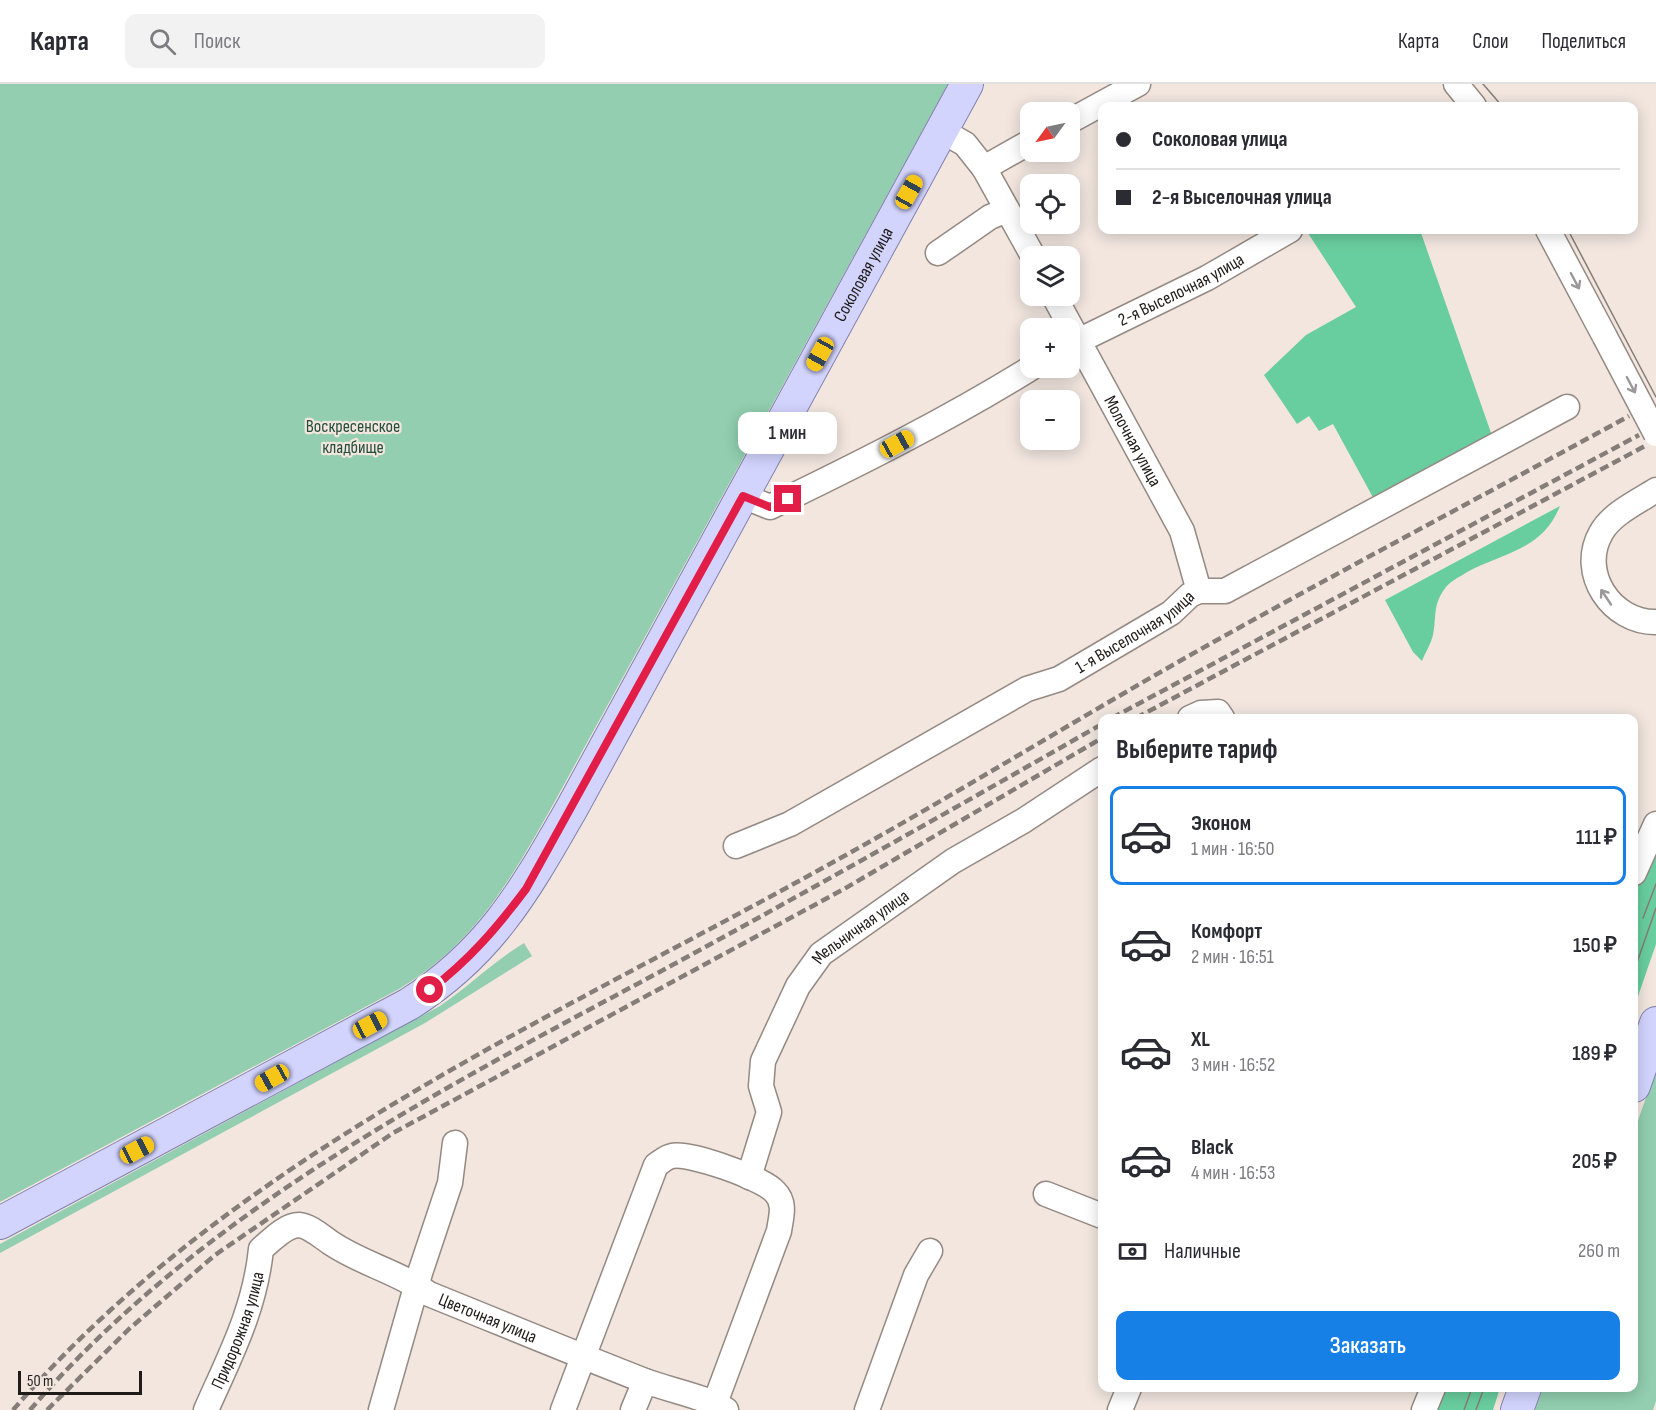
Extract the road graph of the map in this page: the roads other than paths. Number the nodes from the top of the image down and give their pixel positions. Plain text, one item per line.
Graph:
1 (967, 84) edge
2 (1138, 84) edge
3 (1456, 84) edge
4 (1105, 102) edge
5 (1471, 102) edge
6 (1098, 106) edge
7 (1080, 116) edge
8 (942, 131) junction
9 (1020, 148) edge
10 (984, 168) junction
11 (1007, 210) junction
12 (1283, 234) edge
13 (1550, 234) edge
14 (1027, 246) edge
15 (938, 253) dead end
16 (1080, 340) edge
17 (1080, 353) edge
18 (1020, 375) edge
19 (1567, 407) dead end
20 (1656, 434) edge
21 (1656, 490) edge
22 (743, 496) junction
23 (1199, 591) junction
24 (1656, 622) edge
25 (1197, 714) edge
26 (1214, 714) edge
27 (1098, 772) edge
28 (1656, 824) edge
29 (736, 846) dead end
30 (1638, 864) edge
31 (1656, 1023) edge
32 (1638, 1075) edge
33 (455, 1143) dead end
34 (749, 1177) junction
35 (1046, 1194) dead end
36 (1098, 1214) edge
37 (0, 1223) edge
38 (261, 1249) joint
39 (930, 1251) dead end
40 (418, 1286) junction
41 (585, 1356) junction
42 (645, 1381) junction
43 (1127, 1392) edge
44 (1431, 1392) edge
45 (1524, 1392) edge
46 (721, 1406) edge
47 (206, 1410) edge
48 (381, 1410) edge
49 (563, 1410) edge
50 (633, 1410) edge
51 (867, 1410) edge
52 (1120, 1410) edge
53 (1424, 1410) edge
54 (1517, 1410) edge

1 - 8 main road, Соколовая улица
2 - 4 street
3 - 5 street
6 - 7 street
8 - 10 street
8 - 22 main road, Соколовая улица
9 - 10 street
10 - 11 street
11 - 14 street
11 - 15 street
12 - 16 street, 2-я Выселочная улица
13 -> 20 street, bridge
17 - 23 street, Молочная улица
18 - 22 street
19 - 23 street, 1-я Выселочная улица
24 -> 21 street
22 - 37 main road, Соколовая улица
23 - 29 street, 1-я Выселочная улица
25 - 26 street
27 - 34 street, Мельничная улица
28 - 30 street
31 - 32 main road
33 - 40 street
34 - 41 street
34 - 46 street
35 - 36 street
38 - 40 street, Цветочная улица
38 - 47 street, Придорожная улица
39 - 51 street
40 - 41 street, Цветочная улица
40 - 48 street
41 - 42 street, Цветочная улица
41 - 49 street
42 - 46 street, Цветочная улица
42 - 50 street
43 - 52 street
44 - 53 street
45 - 54 main road

